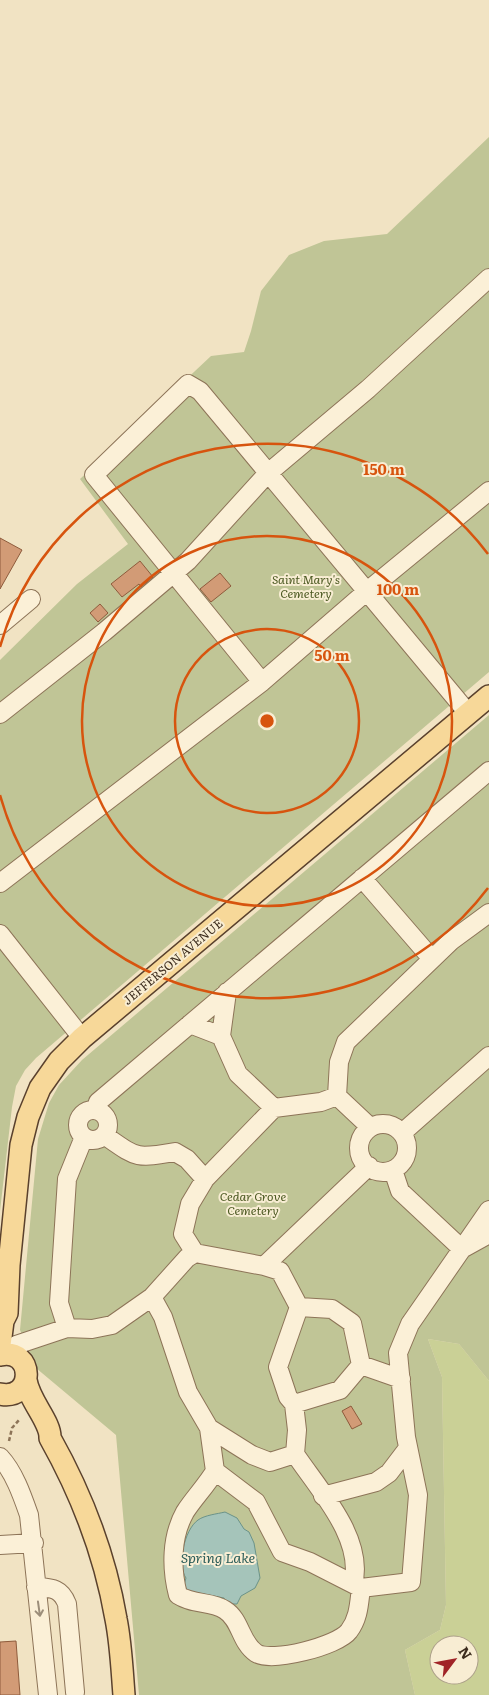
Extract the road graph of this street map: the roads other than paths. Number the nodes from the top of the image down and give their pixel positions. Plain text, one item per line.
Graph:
1 (489, 278) edge
2 (267, 474) junction
3 (489, 491) edge
4 (174, 573) junction
5 (366, 592) junction
6 (31, 599) dead end
7 (0, 625) edge
8 (262, 682) junction
9 (489, 696) edge
10 (468, 713) junction
11 (0, 714) edge
12 (489, 771) edge
13 (362, 878) junction
14 (0, 883) edge
15 (489, 913) edge
16 (0, 934) edge
17 (432, 959) junction
18 (227, 992) junction
19 (190, 1024) junction
20 (222, 1036) junction
21 (82, 1038) junction
22 (489, 1056) edge
23 (337, 1096) junction
24 (274, 1108) junction
25 (96, 1110) junction
26 (370, 1128) junction
27 (402, 1133) junction
28 (104, 1135) junction
29 (84, 1137) junction
30 (369, 1166) junction
31 (393, 1170) junction
32 (205, 1179) junction
33 (489, 1210) edge
34 (489, 1234) edge
35 (462, 1250) junction
36 (194, 1253) junction
37 (264, 1266) junction
38 (152, 1297) junction
39 (299, 1307) junction
40 (67, 1328) junction
41 (13, 1357) edge
42 (361, 1364) junction
43 (401, 1379) junction
44 (1, 1394) edge
45 (294, 1404) junction
46 (209, 1428) junction
47 (50, 1438) junction
48 (408, 1448) junction
49 (295, 1454) junction
50 (0, 1456) edge
51 (214, 1471) junction
52 (323, 1496) junction
53 (34, 1543) junction
54 (0, 1545) edge
55 (357, 1586) junction
56 (36, 1587) junction
57 (75, 1692) dead end
58 (48, 1695) edge
59 (124, 1695) edge

1 - 2 lane
2 - 4 lane
2 - 4 lane
2 - 5 lane
3 - 5 lane
4 - 8 lane
4 - 11 lane
5 - 8 lane
5 - 10 lane
6 - 7 lane
8 - 14 lane
9 - 10 main road, JEFFERSON AVENUE
10 - 21 main road, JEFFERSON AVENUE
12 - 13 lane
13 - 17 lane
13 - 18 lane
15 - 17 lane
16 - 21 lane
17 - 23 lane
18 - 19 lane
18 - 20 lane
19 - 20 lane
19 - 25 lane
20 - 24 lane
21 - 41 main road, JEFFERSON AVENUE
22 - 27 lane
23 - 24 lane
23 - 26 lane
24 - 32 lane
25 - 28 lane
25 - 29 lane
26 - 27 lane
26 - 30 lane
27 - 31 lane
28 - 29 lane
28 - 32 lane
29 - 40 lane
30 - 31 lane
30 - 37 lane
31 - 35 lane
32 - 36 lane
33 - 35 lane
34 - 35 lane
35 - 43 lane
36 - 37 lane
36 - 38 lane
37 - 39 lane
38 - 40 lane
38 - 46 lane
39 - 42 lane
39 - 45 lane
40 - 41 lane
41 - 44 main road
41 - 47 main road, JEFFERSON AVENUE
42 - 43 lane
42 - 45 lane
43 - 48 lane
44 - 47 main road, JEFFERSON AVENUE
45 - 49 lane
46 - 49 lane
46 - 51 lane
47 - 59 main road, JEFFERSON AVENUE
48 - 52 lane
48 - 55 lane
49 - 52 lane
50 - 53 lane
51 - 55 lane
51 - 55 lane
52 - 55 lane
53 - 54 lane
53 - 56 lane
56 - 57 lane
56 -> 58 lane

